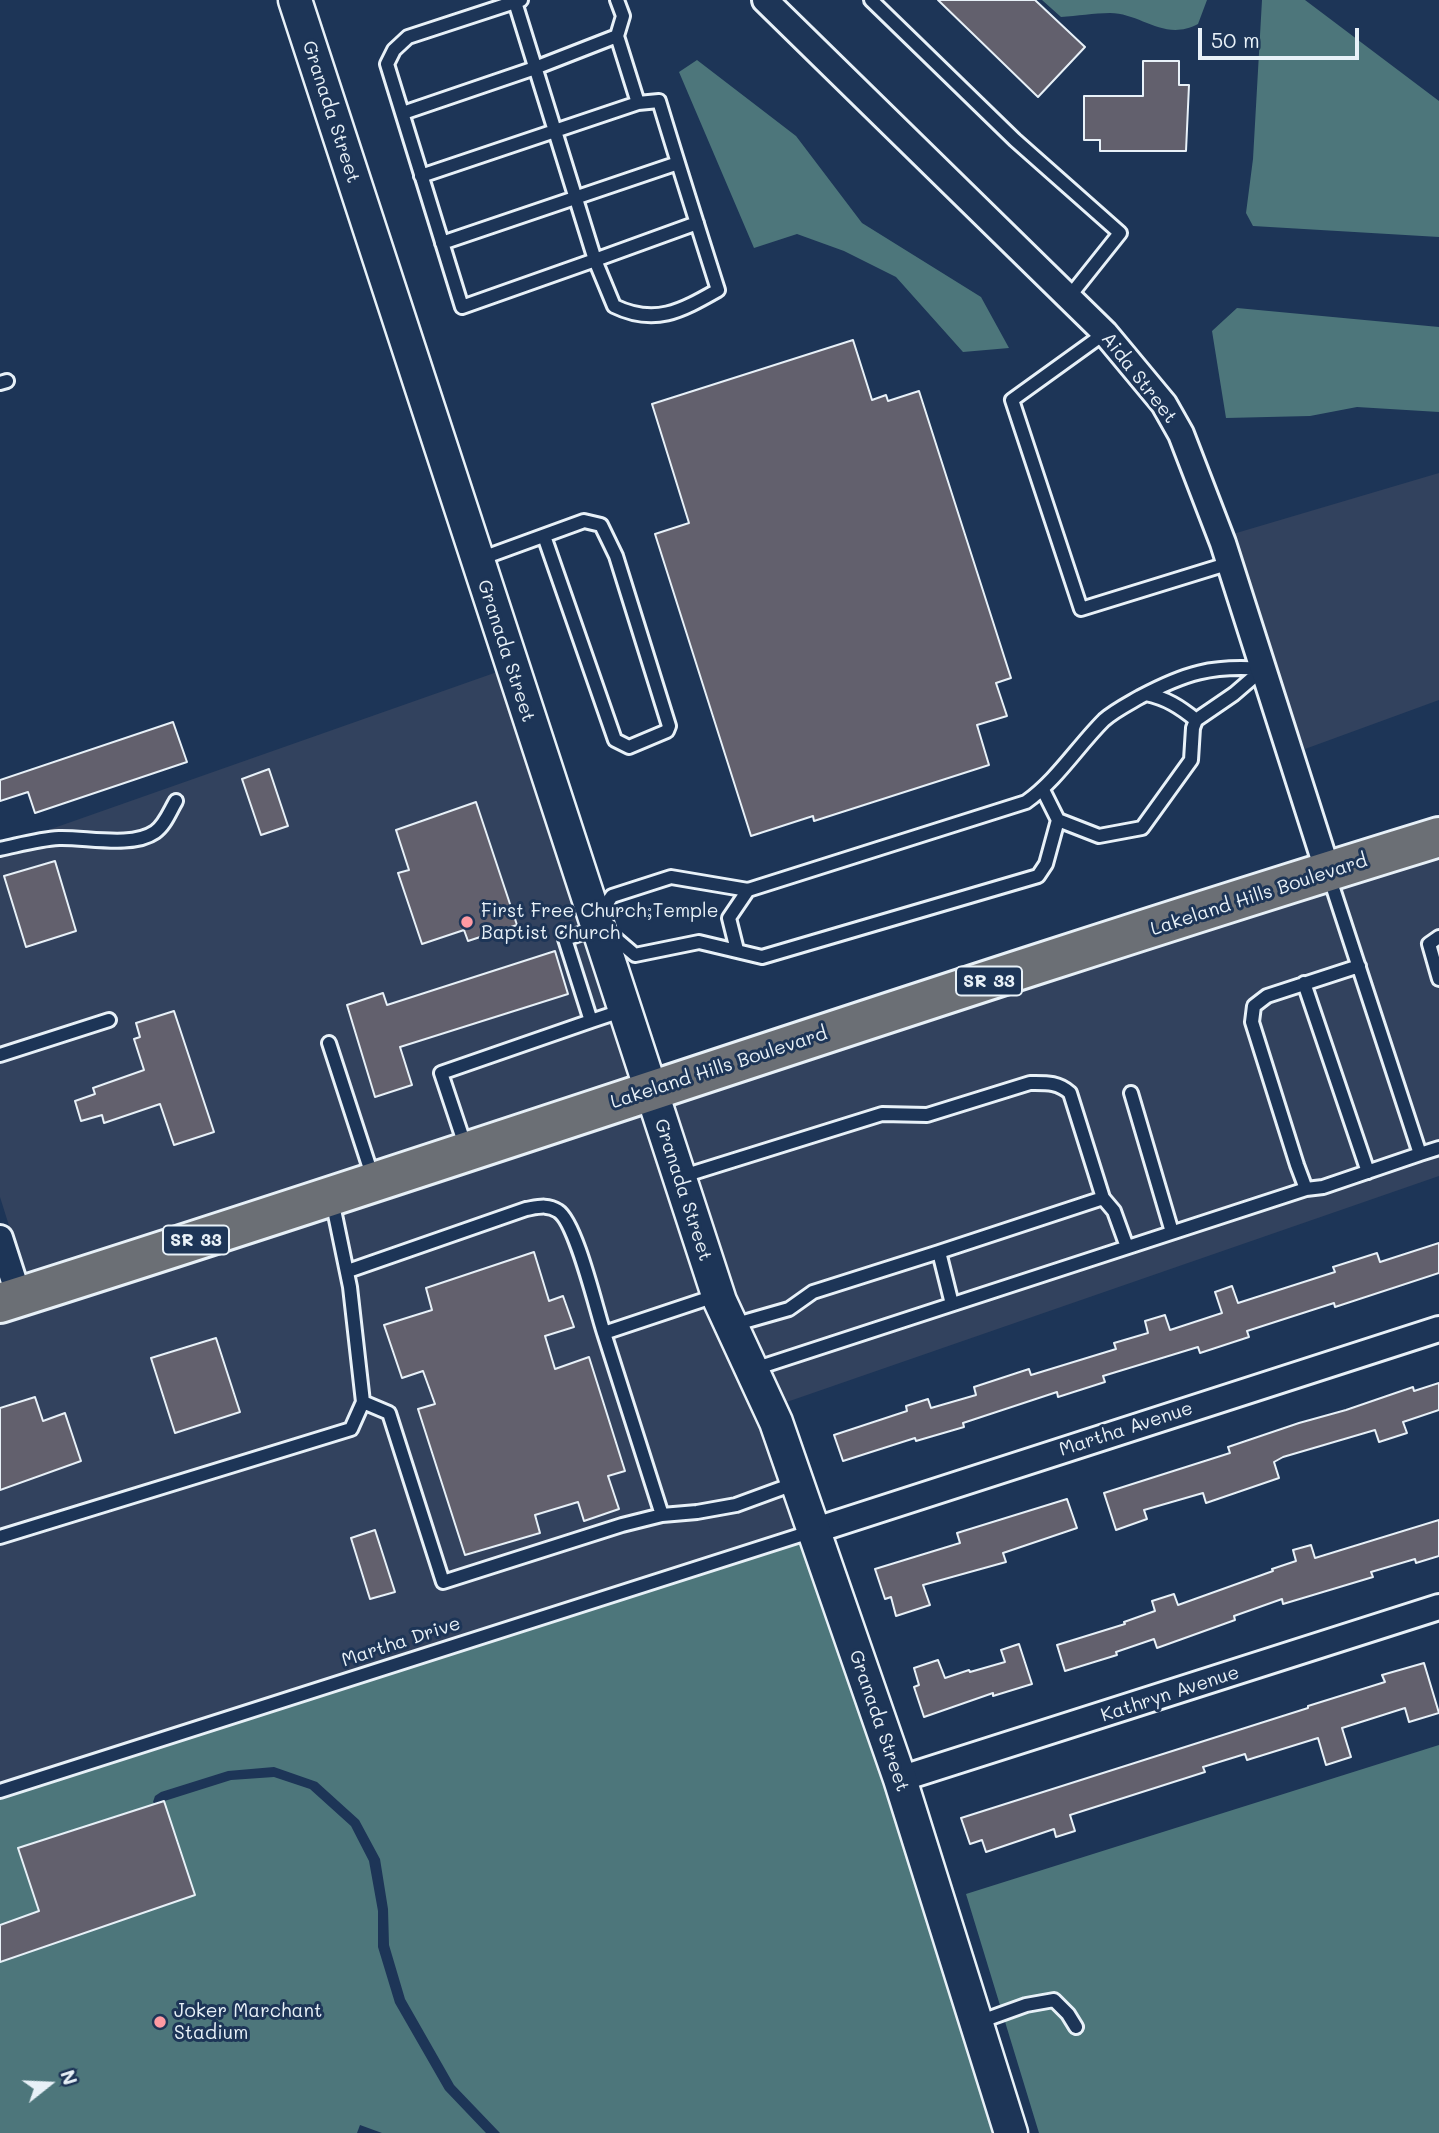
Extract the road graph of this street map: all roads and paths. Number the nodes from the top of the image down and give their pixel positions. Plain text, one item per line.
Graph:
1 (295, 0) edge
2 (617, 0) edge
3 (765, 0) edge
4 (871, 0) edge
5 (518, 1) edge
6 (617, 37) junction
7 (535, 68) junction
8 (638, 103) junction
9 (403, 113) junction
10 (554, 129) junction
11 (678, 163) junction
12 (421, 176) junction
13 (576, 199) junction
14 (697, 223) junction
15 (442, 243) junction
16 (595, 260) junction
17 (1069, 297) junction
18 (1105, 333) junction
19 (544, 536) junction
20 (477, 561) junction
21 (1230, 563) junction
22 (1263, 669) junction
23 (1146, 694) junction
24 (1196, 720) junction
25 (1043, 790) junction
26 (176, 801) dead end
27 (1058, 820) junction
28 (1437, 843) edge
29 (0, 849) edge
30 (1328, 872) junction
31 (748, 890) junction
32 (596, 924) junction
33 (1439, 937) edge
34 (737, 950) junction
35 (1359, 965) junction
36 (1439, 979) edge
37 (1304, 983) junction
38 (624, 1010) junction
39 (109, 1020) dead end
40 (591, 1021) junction
41 (329, 1043) dead end
42 (0, 1055) edge
43 (650, 1090) junction
44 (1131, 1093) dead end
45 (1439, 1148) edge
46 (467, 1152) junction
47 (1420, 1154) junction
48 (1368, 1171) junction
49 (679, 1177) junction
50 (374, 1182) junction
51 (1306, 1189) junction
52 (331, 1196) junction
53 (1103, 1198) junction
54 (1172, 1232) junction
55 (0, 1238) edge
56 (1127, 1247) junction
57 (939, 1252) junction
58 (348, 1271) junction
59 (718, 1295) junction
60 (9, 1300) edge
61 (952, 1304) junction
62 (731, 1326) junction
63 (1439, 1329) edge
64 (604, 1333) junction
65 (751, 1370) junction
66 (363, 1402) junction
67 (797, 1482) junction
68 (662, 1515) junction
69 (813, 1531) junction
70 (0, 1537) edge
71 (1439, 1606) edge
72 (900, 1779) junction
73 (0, 1791) edge
74 (976, 2023) junction
75 (1076, 2027) dead end
76 (1011, 2133) edge

1 - 20 street, Granada Street
2 - 6 lane
3 - 17 street, Aida Street
4 - 17 lane
5 - 7 lane
5 - 9 lane
6 - 7 lane
6 - 8 lane
7 - 9 lane
7 - 10 lane
8 - 10 lane
8 - 11 lane
9 - 12 lane
10 - 12 lane
10 - 13 lane
11 - 13 lane
11 - 14 lane
12 - 15 lane
13 - 15 lane
13 - 16 lane
14 - 16 lane
14 - 16 lane
15 - 16 lane
17 - 18 street, Aida Street
18 - 21 street, Aida Street
18 - 21 lane
19 - 19 lane
19 - 20 lane
20 - 32 street, Granada Street
21 - 22 street, Aida Street
22 - 23 lane
22 - 24 lane
22 - 30 street, Aida Street
23 - 24 lane
23 - 25 lane
24 - 27 lane
25 - 27 lane
25 - 31 lane
26 - 29 lane
27 - 34 lane
28 - 30 main road, Lakeland Hills Boulevard / SR 33
30 - 35 lane
30 - 43 main road, Lakeland Hills Boulevard / SR 33
31 - 32 lane
31 - 34 lane
32 - 34 lane
32 - 38 street, Granada Street
32 - 40 lane
33 - 36 lane
35 - 37 lane
35 - 47 lane
37 - 48 lane
37 - 51 lane
38 - 40 lane
38 - 43 street, Granada Street
39 - 42 lane
40 - 46 lane
41 - 50 lane
43 - 46 main road, Lakeland Hills Boulevard / SR 33
43 - 49 street, Granada Street
44 - 54 lane
45 - 47 lane
46 - 50 main road, Lakeland Hills Boulevard / SR 33
47 - 48 lane
48 - 51 lane
49 - 53 lane
49 - 59 street, Granada Street
50 - 52 main road, Lakeland Hills Boulevard / SR 33
51 - 54 lane
52 - 58 lane
52 - 60 main road, Lakeland Hills Boulevard / SR 33
53 - 56 lane
53 - 57 lane
54 - 56 lane
55 - 60 street
56 - 61 lane
57 - 61 lane
57 - 62 lane
58 - 64 lane
58 - 66 lane
59 - 62 street, Granada Street
59 - 64 lane
61 - 65 lane
62 - 65 street, Granada Street
63 - 69 street, Martha Avenue
64 - 68 lane
65 - 67 street, Granada Street
66 - 68 lane
66 - 70 lane
67 - 68 lane
67 - 69 street, Granada Street
69 - 72 street, Granada Street
69 - 73 lane, Martha Drive
71 - 72 street, Kathryn Avenue
72 - 74 street, Granada Street
74 - 75 lane
74 - 76 street, Granada Street

